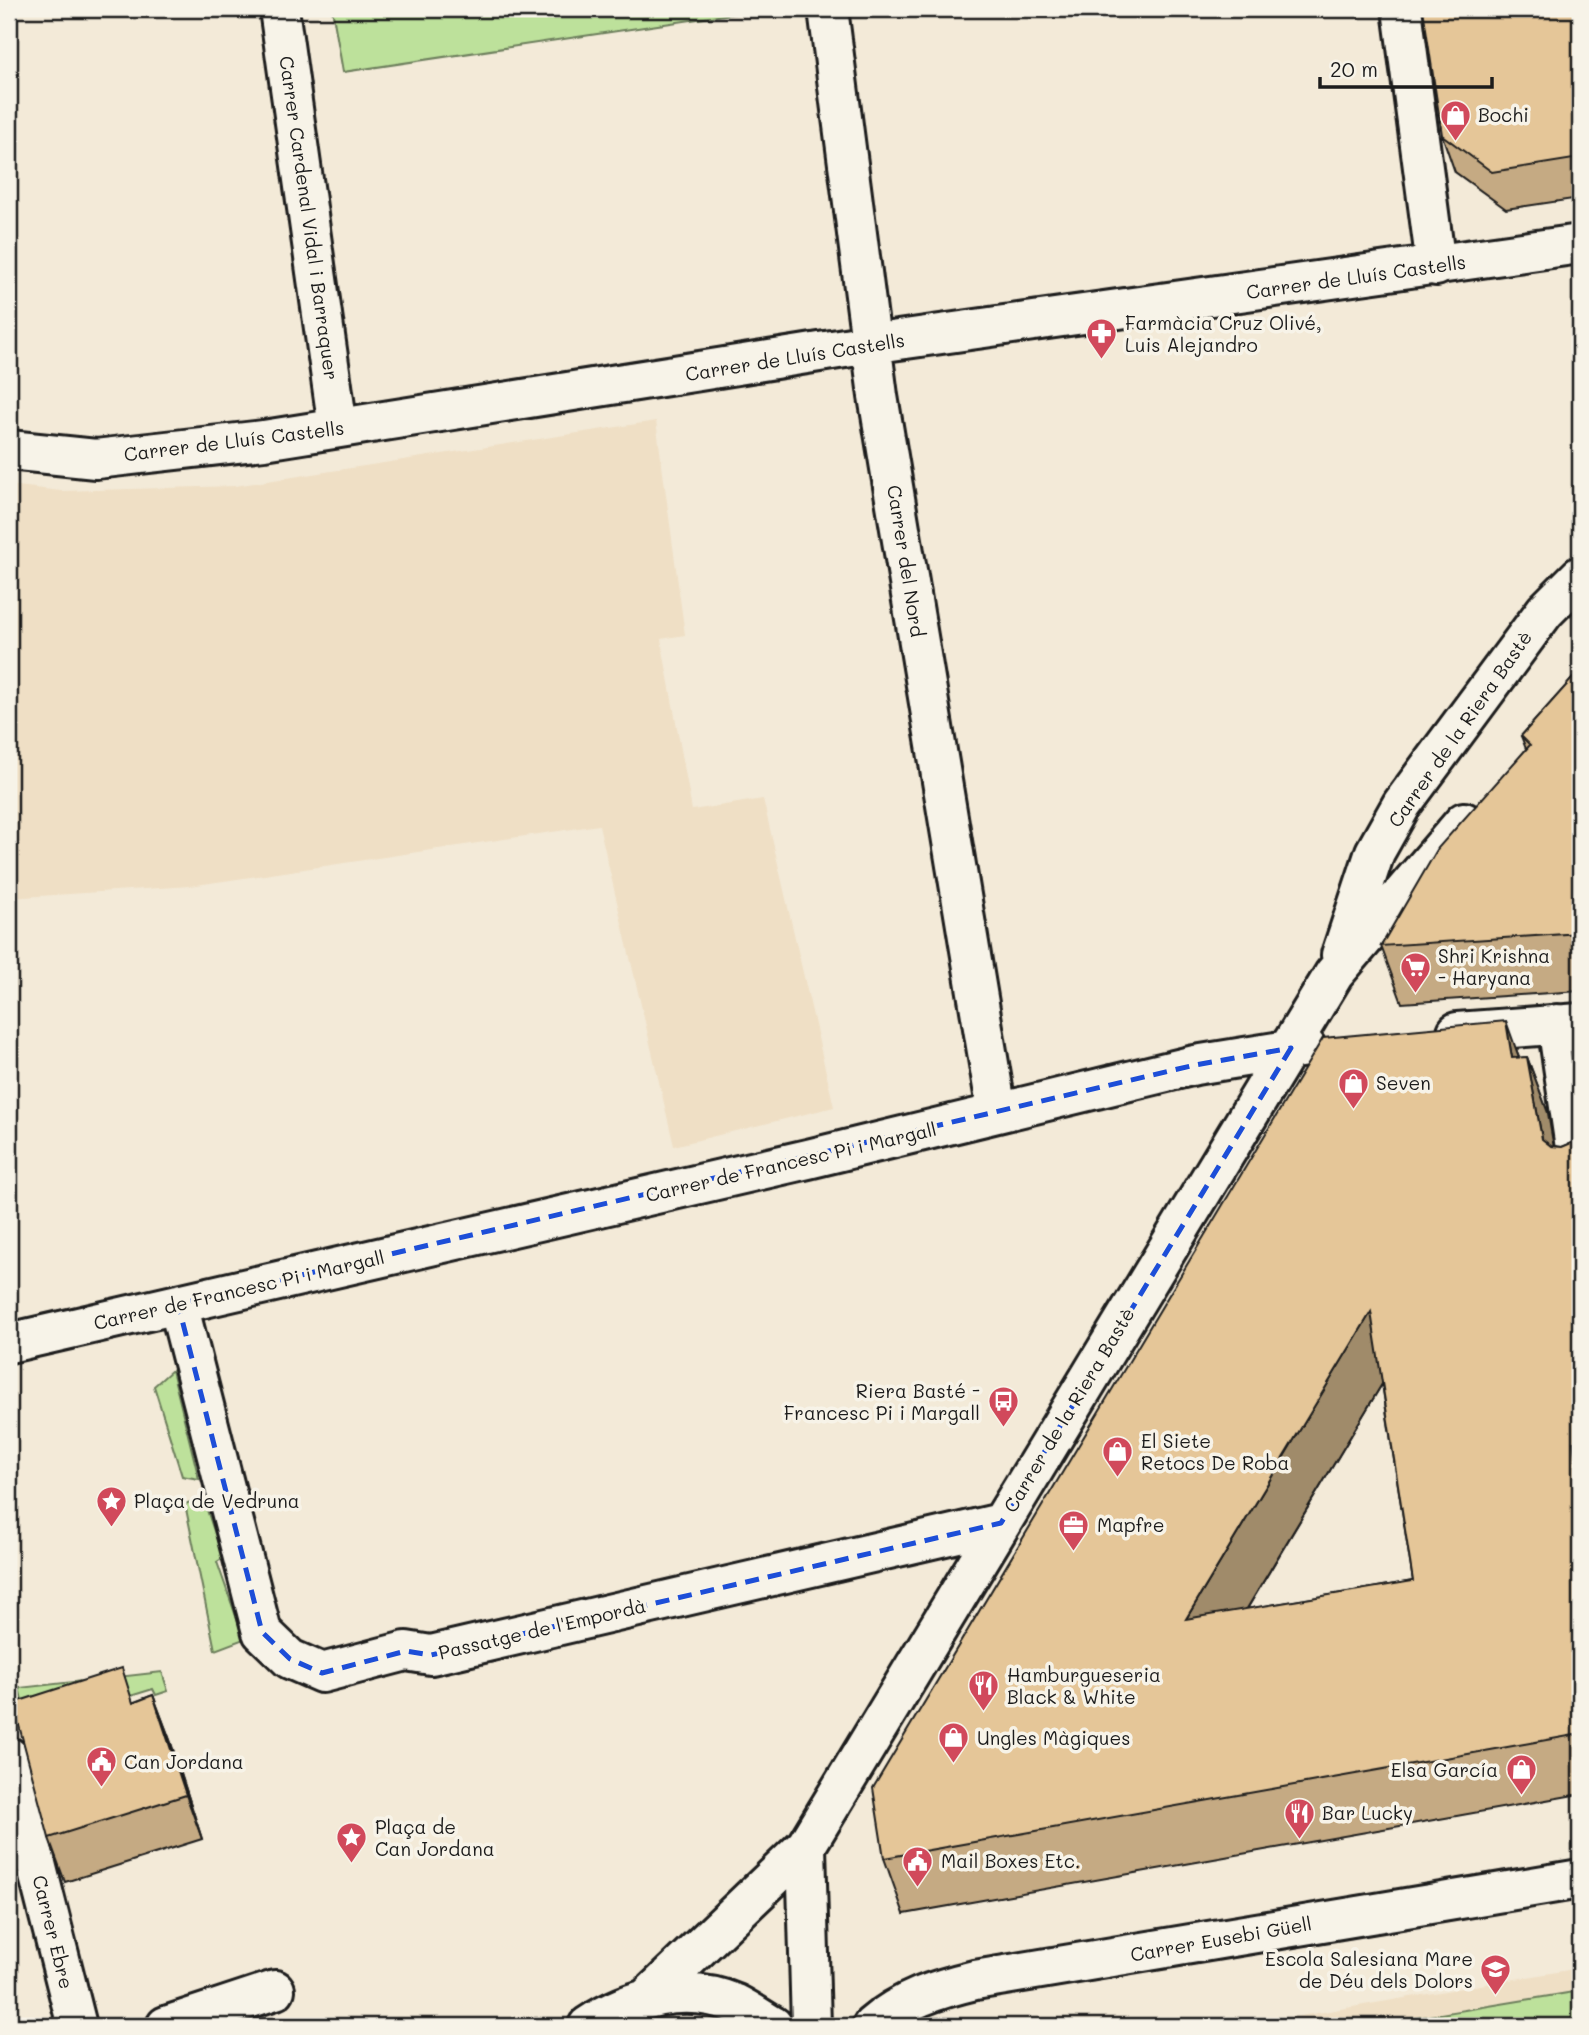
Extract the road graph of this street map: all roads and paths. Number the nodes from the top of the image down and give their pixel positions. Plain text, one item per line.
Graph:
1 (279, 9) edge
2 (828, 9) edge
3 (1402, 9) edge
4 (1580, 244) edge
5 (1436, 266) junction
6 (870, 344) junction
7 (338, 428) junction
8 (9, 450) edge
9 (1580, 576) edge
10 (1484, 799) edge
11 (1334, 974) junction
12 (1569, 1023) edge
13 (1422, 1035) edge
14 (1343, 1043) edge
15 (1291, 1048) junction
16 (997, 1112) junction
17 (1580, 1182) edge
18 (178, 1304) junction
19 (9, 1343) edge
20 (1001, 1523) junction
21 (9, 1757) edge
22 (806, 1846) junction
23 (1580, 1879) edge
24 (275, 1990) dead end
25 (647, 1998) junction
26 (77, 2026) edge
27 (166, 2026) edge
28 (588, 2026) edge
29 (773, 2026) edge
30 (811, 2026) edge
31 (872, 2026) edge

1 - 7 street, Carrer Cardenal Vidal i Barraquer
2 - 6 street, Carrer del Nord
3 - 5 street
4 - 5 street, Carrer de Lluís Castells
5 - 6 street, Carrer de Lluís Castells
6 - 7 street, Carrer de Lluís Castells
6 - 16 street, Carrer del Nord
7 - 8 street, Carrer de Lluís Castells
9 - 11 street, Carrer de la Riera Bastè
10 - 11 street, Carrer de la Riera Bastè
11 - 15 street, Carrer de la Riera Bastè
12 - 13 street
12 - 17 street
14 - 15 street, Carrer de Francesc Pi i Margall
15 - 16 street, Carrer de Francesc Pi i Margall
15 - 20 street, Carrer de la Riera Bastè
16 - 18 street, Carrer de Francesc Pi i Margall
18 - 19 street, Carrer de Francesc Pi i Margall
18 - 20 street, Passatge de l'Empordà
20 - 22 street, Carrer de la Riera Bastè
21 - 26 street, Carrer Ebre
22 - 25 street, Carrer de la Riera Bastè
22 - 30 street
23 - 31 street, Carrer Eusebi Güell
24 - 27 street
25 - 28 street
25 - 29 street

